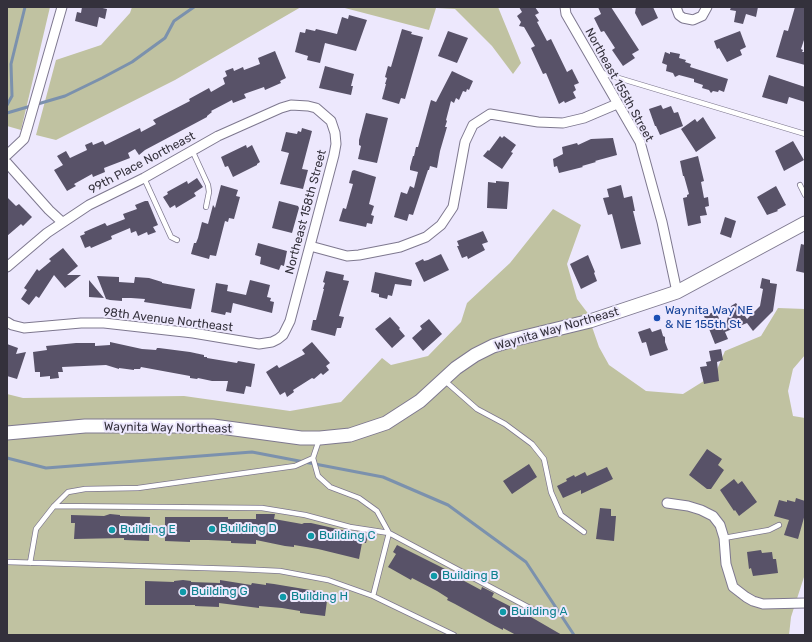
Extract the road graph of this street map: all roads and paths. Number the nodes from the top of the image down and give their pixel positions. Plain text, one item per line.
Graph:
1 (62, 7) edge
2 (565, 7) edge
3 (676, 7) edge
4 (707, 7) edge
5 (601, 73) junction
6 (617, 104) junction
7 (300, 105) joint
8 (805, 134) edge
9 (192, 150) junction
10 (7, 155) edge
11 (7, 162) edge
12 (144, 178) junction
13 (800, 185) dead end
14 (805, 195) edge
15 (206, 207) dead end
16 (62, 222) junction
17 (805, 223) edge
18 (178, 240) dead end
19 (310, 246) junction
20 (7, 267) edge
21 (676, 292) junction
22 (7, 322) edge
23 (278, 339) joint
24 (443, 379) junction
25 (7, 433) edge
26 (320, 438) junction
27 (313, 458) junction
28 (667, 503) dead end
29 (54, 506) junction
30 (780, 525) dead end
31 (584, 532) dead end
32 (389, 533) junction
33 (724, 538) junction
34 (7, 562) edge
35 (30, 563) junction
36 (373, 596) junction
37 (805, 603) edge
38 (541, 614) dead end
39 (454, 635) edge

1 - 10 street
2 - 5 street, Northeast 155th Street
3 - 4 street
5 - 6 street, Northeast 155th Street
5 - 8 lane
6 - 19 street
6 - 21 street, Northeast 155th Street
7 - 9 street, 99th Place Northeast
7 - 19 street, Northeast 158th Street
9 - 12 street, 99th Place Northeast
9 - 15 lane
11 - 16 street
12 - 16 street, 99th Place Northeast
12 - 18 lane
13 - 14 lane
16 - 20 street, 99th Place Northeast
17 - 21 main road, Waynita Way Northeast
19 - 23 street, Northeast 158th Street
21 - 24 main road, Waynita Way Northeast
22 - 23 street, 98th Avenue Northeast
24 - 26 main road, Waynita Way Northeast
24 - 31 lane
25 - 26 main road, Waynita Way Northeast
26 - 27 lane
27 - 29 lane
27 - 32 lane
28 - 33 street
29 - 32 lane
29 - 35 lane
30 - 33 lane
32 - 36 lane
32 - 38 lane
33 - 37 street
34 - 35 lane
35 - 36 lane
36 - 39 lane

